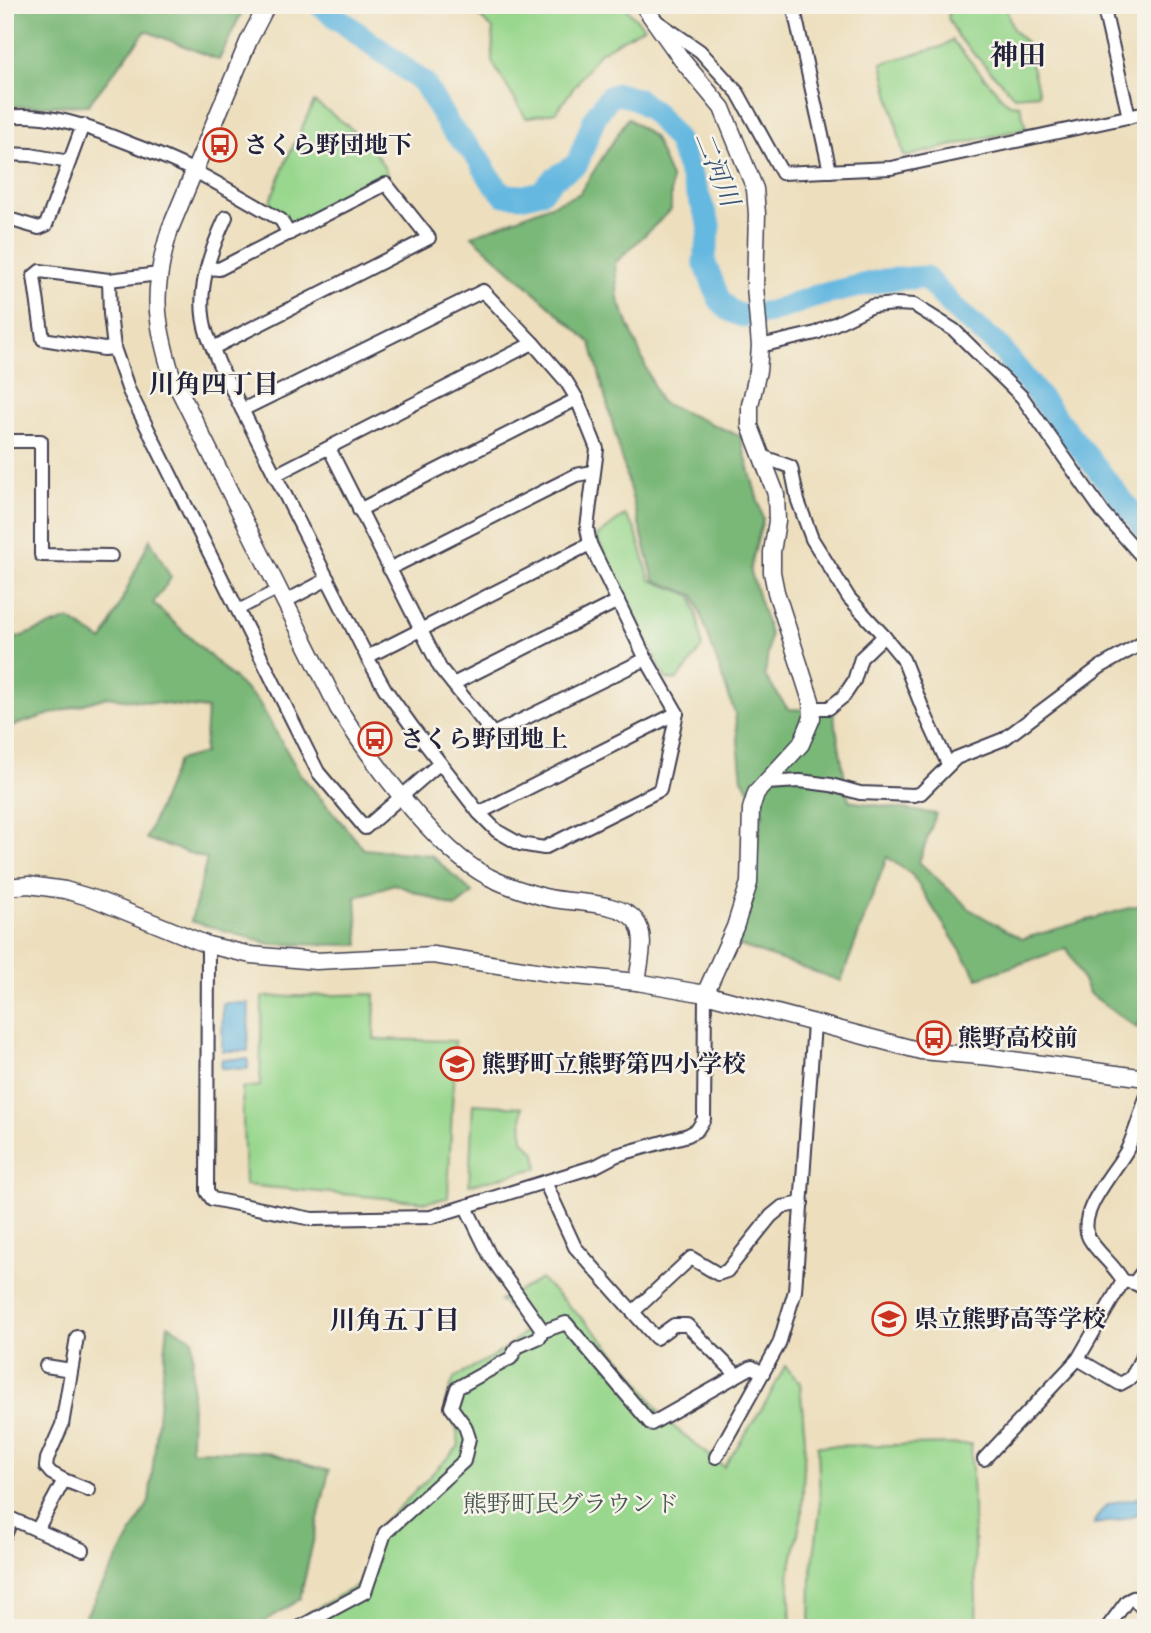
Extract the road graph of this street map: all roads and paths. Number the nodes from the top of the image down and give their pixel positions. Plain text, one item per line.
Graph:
1 (267, 5) edge
2 (793, 5) edge
3 (1120, 5) edge
4 (1103, 7) edge
5 (648, 11) edge
6 (1146, 113) edge
7 (5, 117) edge
8 (1129, 117) junction
9 (83, 125) junction
10 (5, 154) edge
11 (69, 162) junction
12 (194, 171) junction
13 (830, 171) junction
14 (226, 217) dead end
15 (5, 218) edge
16 (289, 234) junction
17 (207, 268) junction
18 (159, 274) junction
19 (109, 280) junction
20 (759, 338) junction
21 (533, 343) junction
22 (114, 348) junction
23 (213, 348) junction
24 (577, 399) junction
25 (242, 410) junction
26 (5, 441) edge
27 (329, 448) junction
28 (761, 456) junction
29 (593, 472) junction
30 (275, 475) junction
31 (359, 510) junction
32 (590, 544) junction
33 (111, 555) dead end
34 (1146, 561) edge
35 (389, 569) junction
36 (328, 579) junction
37 (271, 593) dead end
38 (286, 601) junction
39 (618, 601) junction
40 (238, 610) junction
41 (420, 630) junction
42 (884, 636) junction
43 (1146, 641) edge
44 (367, 657) junction
45 (646, 659) junction
46 (453, 684) junction
47 (812, 708) junction
48 (677, 713) junction
49 (440, 763) junction
50 (948, 764) junction
51 (766, 783) junction
52 (403, 795) junction
53 (479, 813) junction
54 (5, 887) edge
55 (208, 945) junction
56 (637, 982) junction
57 (705, 994) junction
58 (814, 1024) junction
59 (1146, 1078) edge
60 (1146, 1098) edge
61 (545, 1182) junction
62 (802, 1203) junction
63 (466, 1207) junction
64 (1146, 1267) edge
65 (1134, 1284) edge
66 (633, 1312) junction
67 (541, 1332) junction
68 (76, 1337) dead end
69 (1146, 1349) edge
70 (1078, 1359) junction
71 (46, 1366) dead end
72 (71, 1370) junction
73 (763, 1373) junction
74 (737, 1375) junction
75 (716, 1457) dead end
76 (984, 1459) dead end
77 (64, 1480) junction
78 (89, 1490) dead end
79 (9, 1517) edge
80 (37, 1530) junction
81 (5, 1535) edge
82 (83, 1550) dead end
83 (1146, 1612) edge
84 (298, 1628) edge
85 (1107, 1628) edge

1 - 12 street
2 - 13 street
3 - 4 street
4 - 8 street
5 - 13 street
5 - 20 street
6 - 8 street
7 - 9 street
8 - 13 street
9 - 11 street
9 - 12 street
10 - 11 street
11 - 15 street
12 - 16 street
12 - 18 street
14 - 17 street
16 - 17 street
16 - 23 street
17 - 23 street
18 - 19 street
18 - 38 street
19 - 22 street
19 - 22 street
20 - 28 street
20 - 34 street
21 - 24 street
21 - 25 street
21 - 27 street
22 - 40 street
23 - 25 street
24 - 29 street
24 - 31 street
25 - 30 street
26 - 33 street
27 - 30 street
27 - 31 street
28 - 42 street
28 - 47 street
29 - 32 street
29 - 35 street
30 - 36 street
31 - 35 street
32 - 39 street
32 - 41 street
35 - 41 street
36 - 38 street
36 - 44 street
37 - 40 street
38 - 52 street
39 - 45 street
39 - 46 street
40 - 52 street
41 - 44 street
41 - 46 street
42 - 47 street
42 - 50 street
43 - 50 street
44 - 49 street
45 - 46 street
45 - 48 street
47 - 51 street
48 - 53 street
48 - 53 street
49 - 52 street
49 - 53 street
50 - 51 street
51 - 57 street
52 - 56 street
54 - 55 street
55 - 56 street
55 - 63 street
56 - 57 street
57 - 58 street
57 - 61 street
58 - 59 street
58 - 62 street
60 - 65 street
61 - 63 street
61 - 66 street
62 - 66 street
62 - 73 street
63 - 67 street
64 - 65 street
65 - 70 street
66 - 74 street
67 - 74 street
67 - 84 street
68 - 72 street
69 - 70 street
70 - 76 street
71 - 72 street
72 - 77 street
73 - 74 street
73 - 75 street
77 - 78 street
77 - 80 street
79 - 80 street
79 - 81 street
80 - 82 street
83 - 85 street

